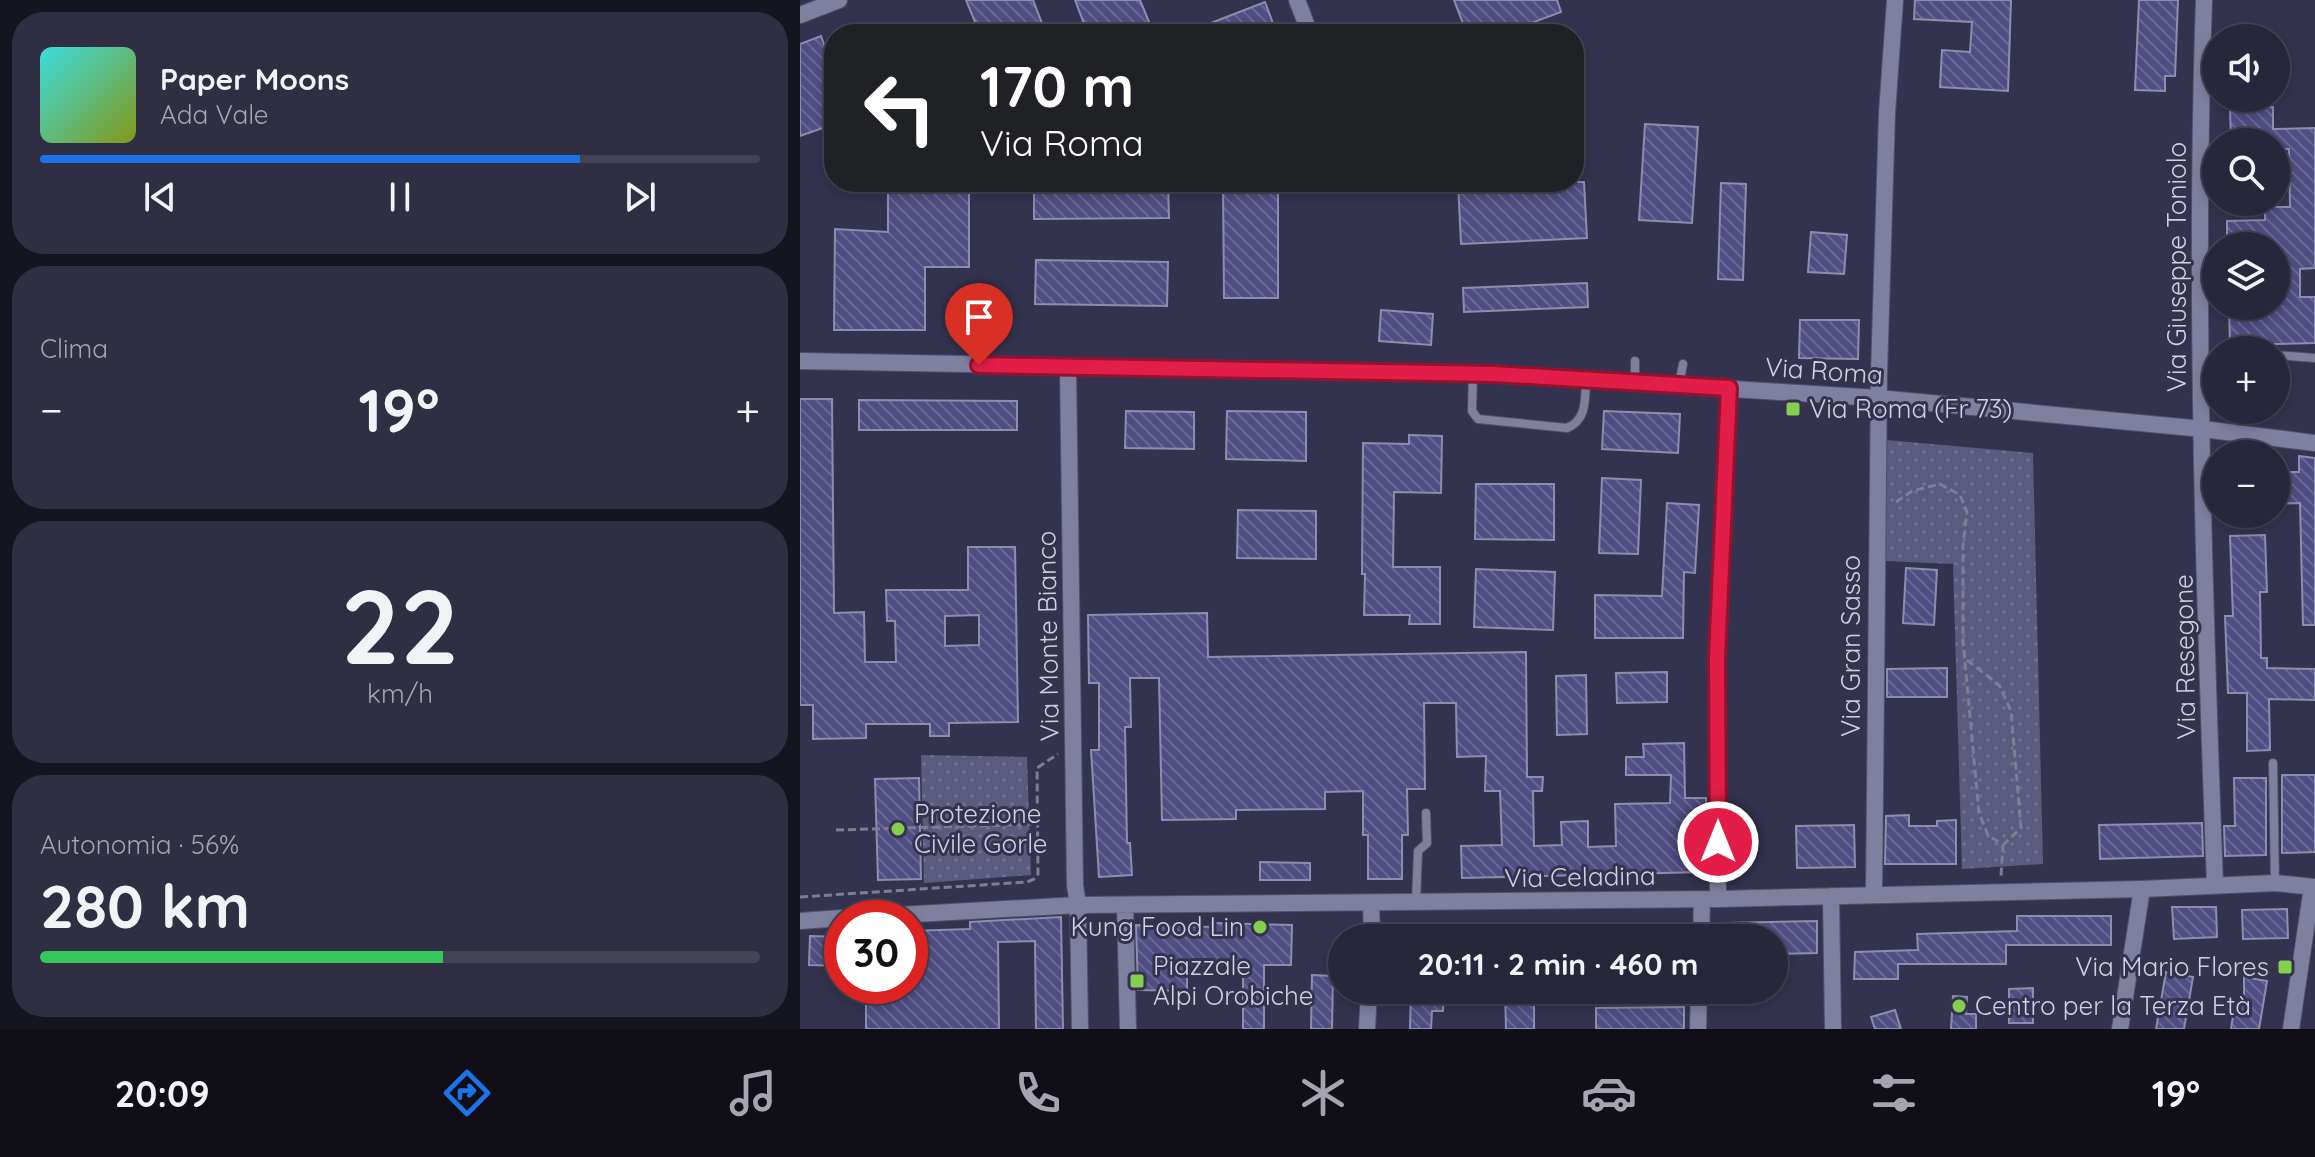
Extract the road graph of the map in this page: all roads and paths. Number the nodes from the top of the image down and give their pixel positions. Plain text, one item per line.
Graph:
1 (839, 0) edge
2 (1297, 0) edge
3 (1895, 0) edge
4 (2204, 0) edge
5 (800, 15) edge
6 (1306, 24) edge
7 (2208, 336) edge
8 (2290, 356) edge
9 (2315, 358) edge
10 (800, 361) edge
11 (1635, 361) dead end
12 (1683, 364) dead end
13 (1068, 367) junction
14 (1473, 374) junction
15 (1586, 380) junction
16 (1635, 382) junction
17 (1679, 385) junction
18 (1729, 388) junction
19 (1878, 398) junction
20 (2203, 424) edge
21 (2203, 429) junction
22 (2315, 443) edge
23 (1876, 515) junction
24 (1966, 660) junction
25 (1074, 742) junction
26 (2273, 763) dead end
27 (1426, 813) dead end
28 (1039, 824) junction
29 (836, 830) dead end
30 (2003, 845) junction
31 (2275, 883) junction
32 (2215, 885) junction
33 (2314, 887) edge
34 (2142, 889) junction
35 (2000, 892) junction
36 (1874, 895) junction
37 (1831, 896) junction
38 (800, 897) edge
39 (1710, 899) junction
40 (1416, 902) junction
41 (1371, 903) junction
42 (1078, 905) junction
43 (1125, 906) junction
44 (928, 913) edge
45 (824, 919) edge
46 (800, 921) edge
47 (1372, 924) edge
48 (1704, 924) edge
49 (1368, 1004) edge
50 (1699, 1004) edge
51 (1080, 1029) edge
52 (1128, 1029) edge
53 (1367, 1029) edge
54 (1698, 1029) edge
55 (1833, 1029) edge
56 (2120, 1029) edge
57 (2291, 1029) edge

1 - 5 street
2 - 6 street
3 - 19 street, Via Gran Sasso
4 - 7 street, Via Giuseppe Toniolo
8 - 9 lane
10 - 13 street, Via Roma
11 - 16 lane
12 - 17 lane
13 - 14 street, Via Roma
13 - 25 street, Via Monte Bianco
14 - 15 street, Via Roma
14 - 15 lane
15 - 16 street, Via Roma
16 - 17 street, Via Roma
17 - 18 street, Via Roma
18 - 19 street, Via Roma
18 - 39 street
19 - 21 street, Via Roma
19 - 23 street, Via Gran Sasso
20 - 21 street, Via Giuseppe Toniolo
21 - 22 street, Via Roma
21 - 32 street, Via Resegone
23 - 24 path
23 - 36 street, Via Gran Sasso
24 - 30 path
24 - 30 path
25 - 28 path
25 - 42 street, Via Monte Bianco
26 - 31 lane
27 - 40 lane
28 - 29 path
28 - 38 path
30 - 35 path
31 - 32 street, Via Celadina
31 - 33 street, Via Celadina
32 - 34 street, Via Celadina
33 - 57 street
34 - 35 street, Via Celadina
34 - 56 street
35 - 36 street, Via Celadina
36 - 37 street, Via Celadina
37 - 39 street, Via Celadina
37 - 55 street
39 - 40 street, Via Celadina
39 - 48 street
40 - 41 street, Via Celadina
41 - 43 street, Via Celadina
41 - 47 street
42 - 43 street, Via Celadina
42 - 44 street, Via Celadina
42 - 51 street, Via Monte Bianco
43 - 52 street
45 - 46 street, Via Celadina
49 - 53 street
50 - 54 street

